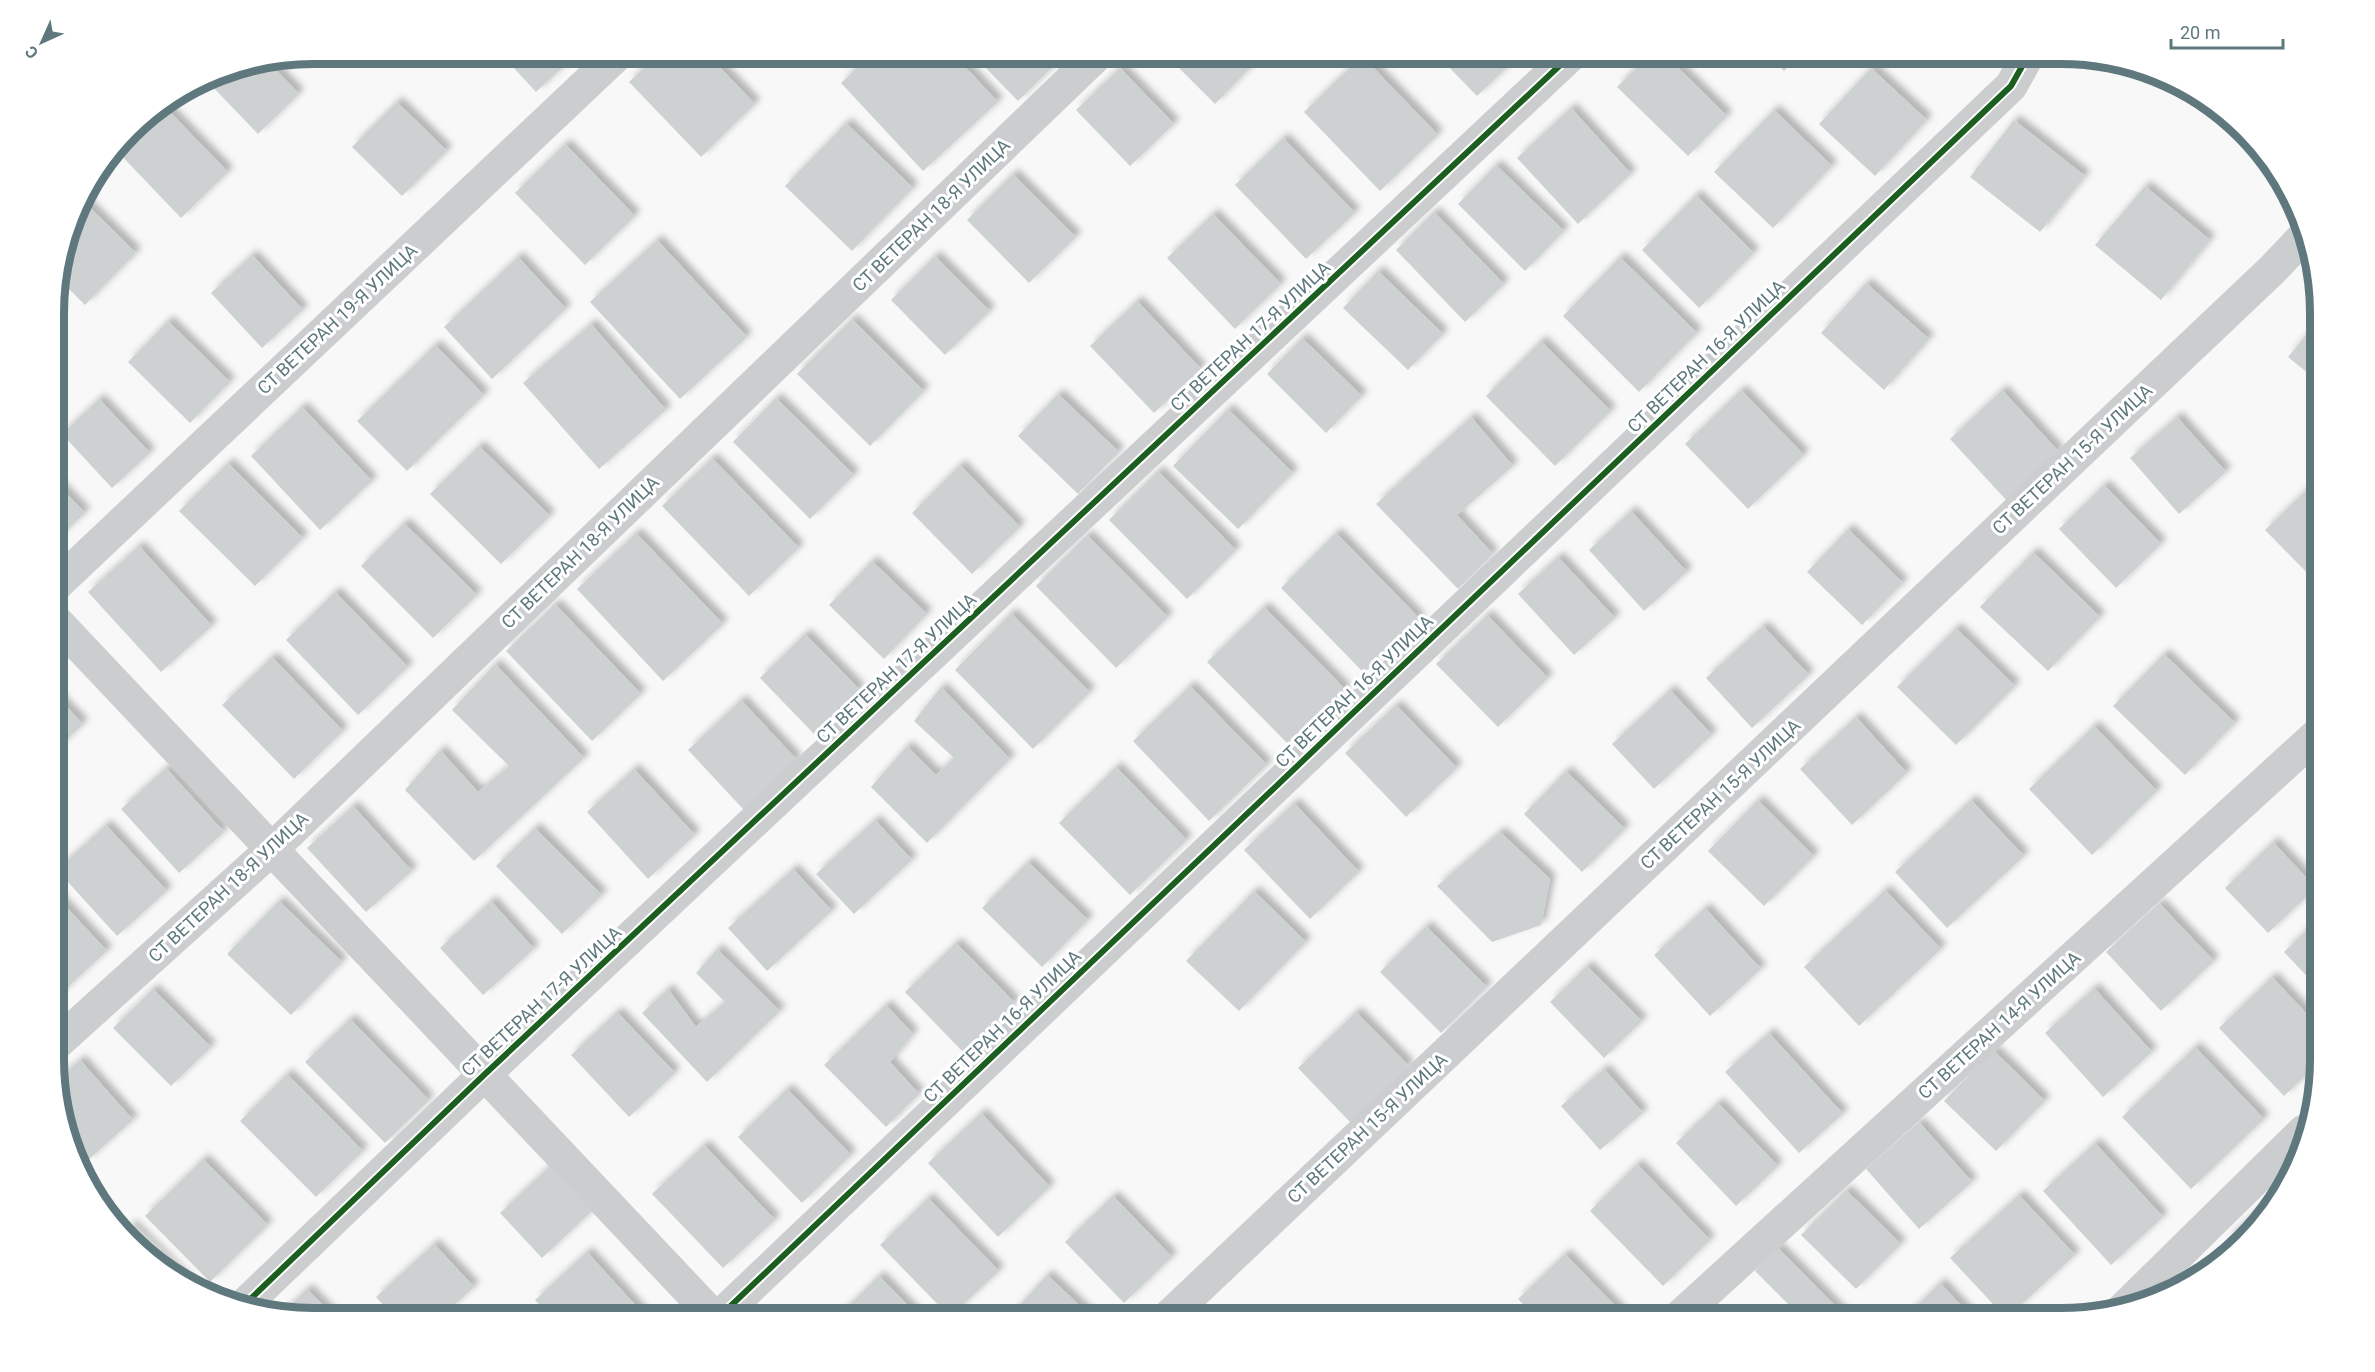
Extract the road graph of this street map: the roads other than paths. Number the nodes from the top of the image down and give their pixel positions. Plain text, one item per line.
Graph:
1 (607, 64) edge
2 (1088, 64) edge
3 (1561, 64) edge
4 (2023, 64) edge
5 (2299, 241) edge
6 (64, 577) edge
7 (64, 630) edge
8 (2310, 741) edge
9 (271, 850) junction
10 (64, 1037) edge
11 (485, 1074) junction
12 (2298, 1137) edge
13 (2137, 1296) edge
14 (250, 1299) edge
15 (707, 1308) edge
16 (727, 1308) edge
17 (1178, 1308) edge
18 (1689, 1308) edge

1 - 6 street, СТ ВЕТЕРАН 19-Я УЛИЦА
2 - 9 street, СТ ВЕТЕРАН 18-Я УЛИЦА
3 - 11 street, СТ ВЕТЕРАН 17-Я УЛИЦА
4 - 16 street, СТ ВЕТЕРАН 16-Я УЛИЦА
5 - 17 street, СТ ВЕТЕРАН 15-Я УЛИЦА
7 - 9 street
8 - 18 street, СТ ВЕТЕРАН 14-Я УЛИЦА
9 - 10 street, СТ ВЕТЕРАН 18-Я УЛИЦА
9 - 11 street
11 - 14 street, СТ ВЕТЕРАН 17-Я УЛИЦА
11 - 15 street
12 - 13 street

